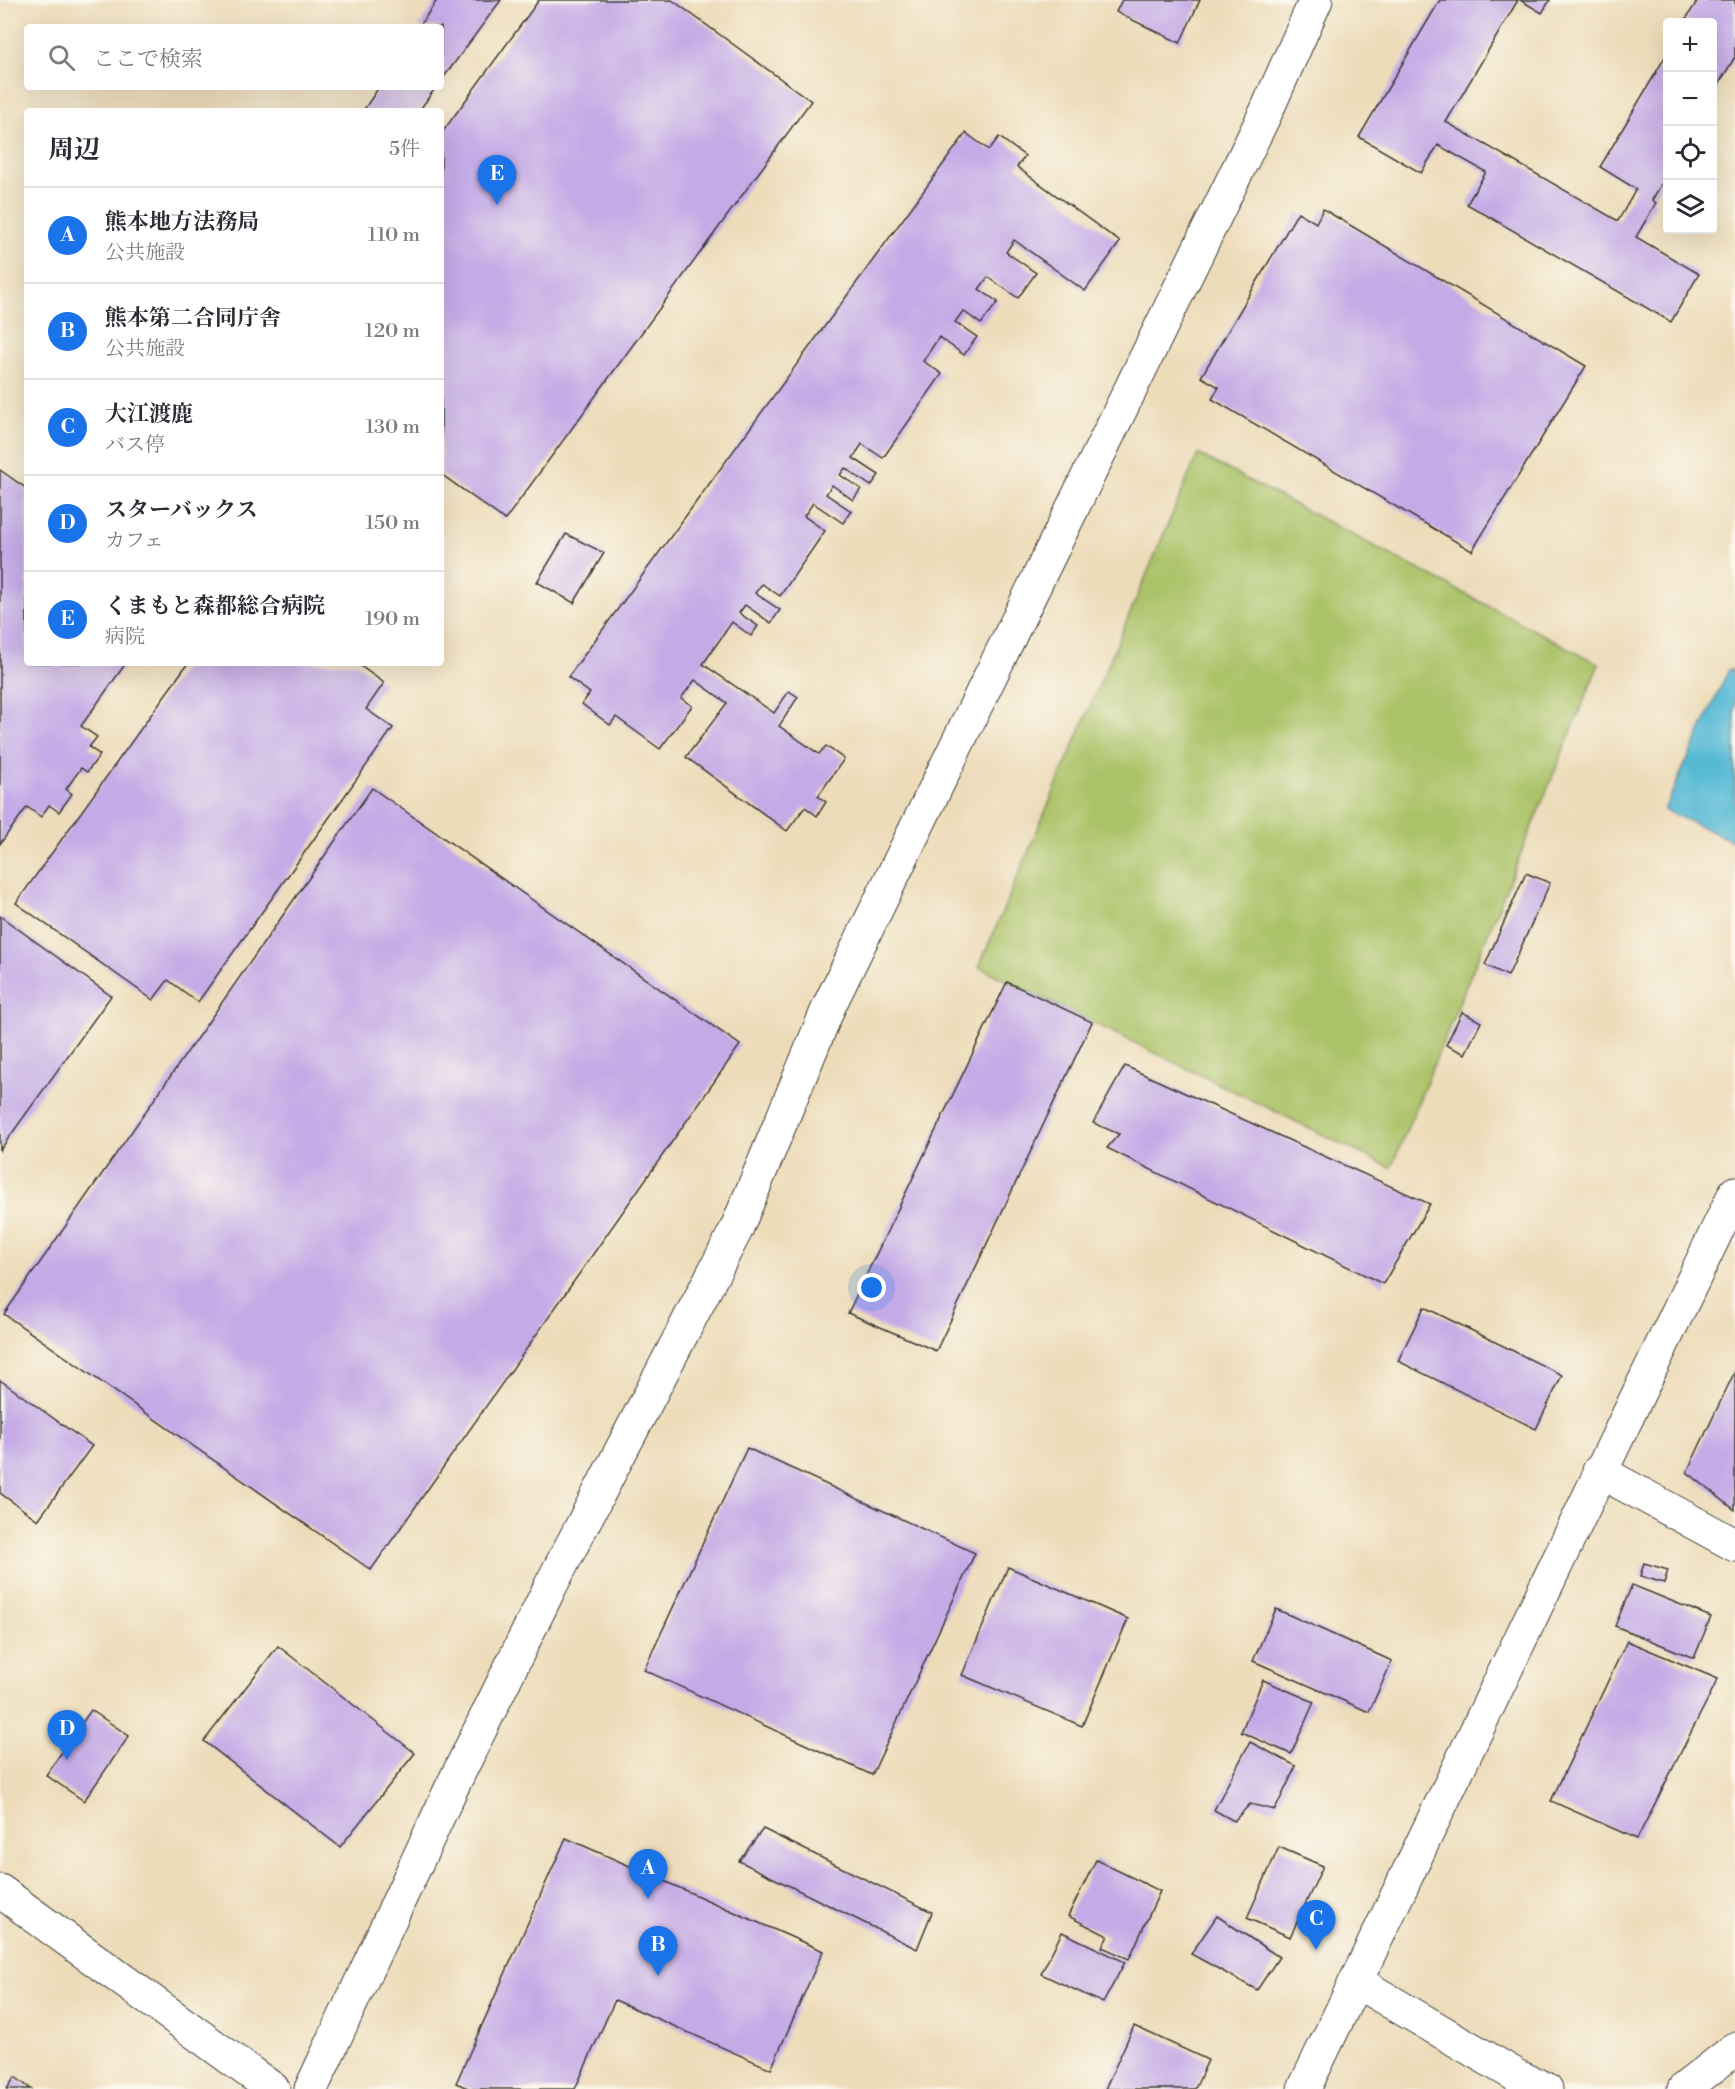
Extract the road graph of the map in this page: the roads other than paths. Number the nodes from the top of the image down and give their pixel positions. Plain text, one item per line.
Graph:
1 (1316, 0) edge
2 (1735, 1193) edge
3 (1599, 1471) junction
4 (1735, 1545) edge
5 (0, 1891) edge
6 (1357, 1982) junction
7 (1735, 2049) edge
8 (273, 2089) edge
9 (311, 2089) edge
10 (1304, 2089) edge
11 (1546, 2089) edge
12 (1684, 2089) edge

1 - 9 street
2 - 3 street
3 - 4 street
3 - 6 street
5 - 8 street
6 - 10 street
6 - 11 street
7 - 12 street

